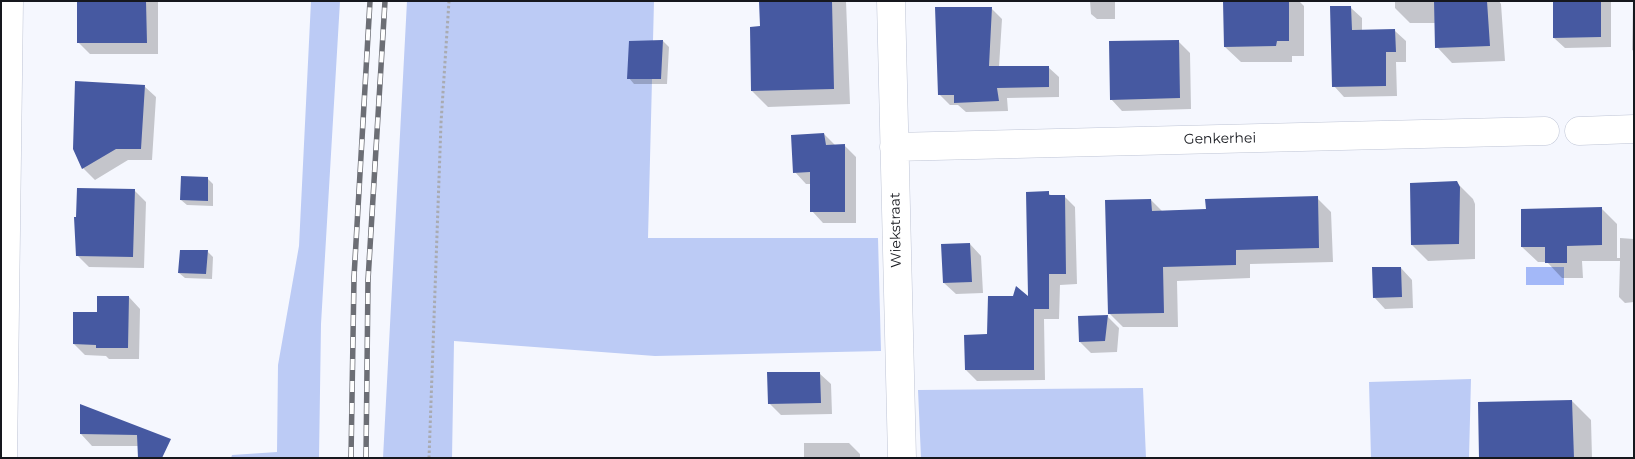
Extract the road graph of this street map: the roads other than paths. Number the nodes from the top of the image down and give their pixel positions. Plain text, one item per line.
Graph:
1 (9, 1) edge
2 (891, 1) edge
3 (1634, 130) edge
4 (1545, 131) dead end
5 (1579, 131) dead end
6 (894, 146) junction
7 (3, 458) edge
8 (902, 458) edge

1 - 7 street
2 - 6 street, Wiekstraat
3 - 5 street
4 - 6 street, Genkerhei
6 - 8 street, Wiekstraat

